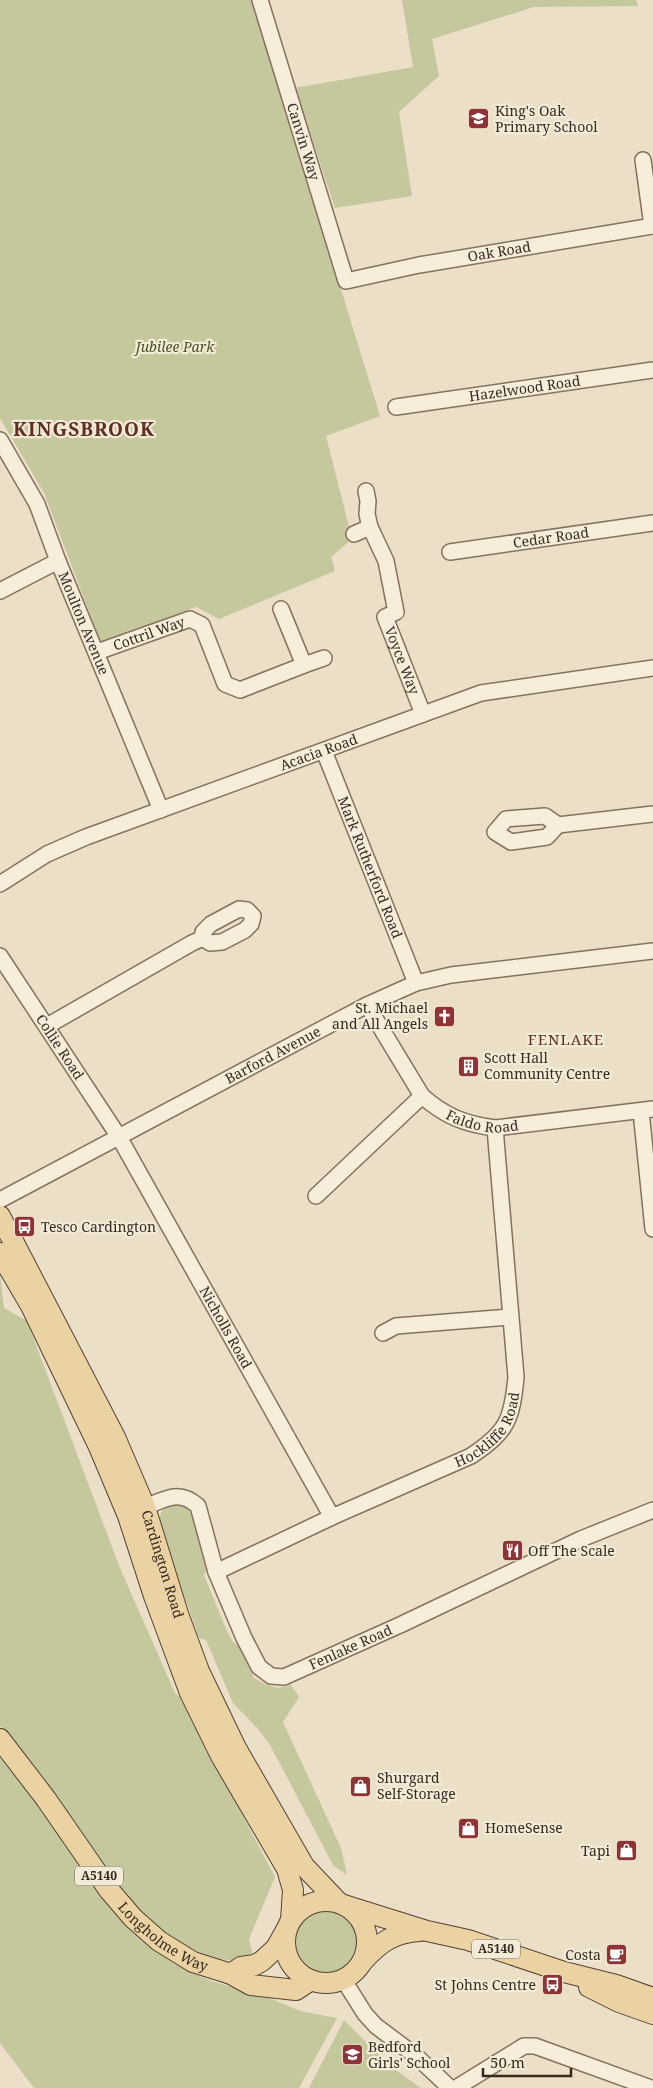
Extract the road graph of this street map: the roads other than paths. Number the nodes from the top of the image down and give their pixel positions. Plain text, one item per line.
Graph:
1 (260, 0) edge
2 (643, 160) dead end
3 (652, 226) edge
4 (346, 281) joint
5 (653, 370) edge
6 (396, 407) dead end
7 (0, 440) edge
8 (366, 491) dead end
9 (653, 523) edge
10 (370, 527) junction
11 (354, 534) dead end
12 (450, 552) dead end
13 (58, 561) junction
14 (0, 590) edge
15 (281, 609) dead end
16 (96, 652) junction
17 (324, 658) dead end
18 (304, 665) junction
19 (653, 668) edge
20 (423, 714) junction
21 (324, 751) junction
22 (161, 810) junction
23 (653, 814) edge
24 (558, 825) dead end
25 (0, 884) edge
26 (203, 938) dead end
27 (653, 951) edge
28 (0, 956) edge
29 (416, 984) junction
30 (367, 1005) junction
31 (47, 1026) junction
32 (422, 1096) junction
33 (647, 1110) edge
34 (495, 1128) junction
35 (119, 1138) junction
36 (316, 1196) dead end
37 (0, 1200) edge
38 (0, 1216) edge
39 (653, 1229) edge
40 (0, 1253) edge
41 (510, 1317) junction
42 (384, 1333) dead end
43 (145, 1507) junction
44 (653, 1510) edge
45 (332, 1517) junction
46 (216, 1572) junction
47 (0, 1739) edge
48 (343, 1904) junction
49 (288, 1925) junction
50 (427, 1931) junction
51 (362, 1962) junction
52 (564, 1972) junction
53 (231, 1974) junction
54 (343, 1979) junction
55 (311, 1980) junction
56 (643, 1989) edge
57 (653, 1998) edge
58 (653, 2014) edge
59 (450, 2088) edge
60 (456, 2088) edge
61 (652, 2088) edge

1 - 4 street, Canvin Way
2 - 3 street
3 - 4 street, Oak Road
5 - 6 street, Hazelwood Road
7 - 13 street, Moulton Avenue
8 - 10 street, Voyce Way
9 - 12 street, Cedar Road
10 - 11 street
10 - 20 street, Voyce Way
13 - 14 street
13 - 16 street, Moulton Avenue
15 - 18 street
16 - 18 street, Cottril Way
16 - 22 street, Moulton Avenue
17 - 18 street, Cottril Way
19 - 20 street, Acacia Road
20 - 21 street, Acacia Road
21 - 22 street, Acacia Road
21 - 29 street, Mark Rutherford Road
22 - 25 street, Acacia Road
23 - 24 street
26 - 31 street
27 - 29 street, Barford Avenue
28 - 31 street, Collie Road
29 - 30 street, Barford Avenue
30 - 32 street, Faldo Road
30 - 35 street, Barford Avenue
31 - 35 street, Collie Road
32 - 34 street, Faldo Road
32 - 36 street
33 - 34 street, Faldo Road
33 - 39 street
34 - 41 street, Hockliffe Road
35 - 37 street, Barford Avenue
35 - 45 street, Nicholls Road
38 - 43 main road, Cardington Road
40 - 49 main road, Cardington Road
41 - 42 street
41 - 45 street, Hockliffe Road
43 - 46 street, Fenlake Road
43 - 48 main road, Cardington Road
44 - 46 street, Fenlake Road
45 - 46 street, Hockliffe Road
47 - 53 main road, Longholme Way / A5140
48 - 49 main road
48 - 50 main road, A5140
48 - 51 main road
49 - 53 main road
49 - 55 main road
50 - 51 main road, A5140
50 - 52 main road, A5140
51 - 54 main road
52 - 56 main road, A5140
52 - 58 main road, A5140
53 - 55 main road, Longholme Way / A5140
54 - 55 main road
54 - 59 street
56 - 57 main road, A5140
60 - 61 street

